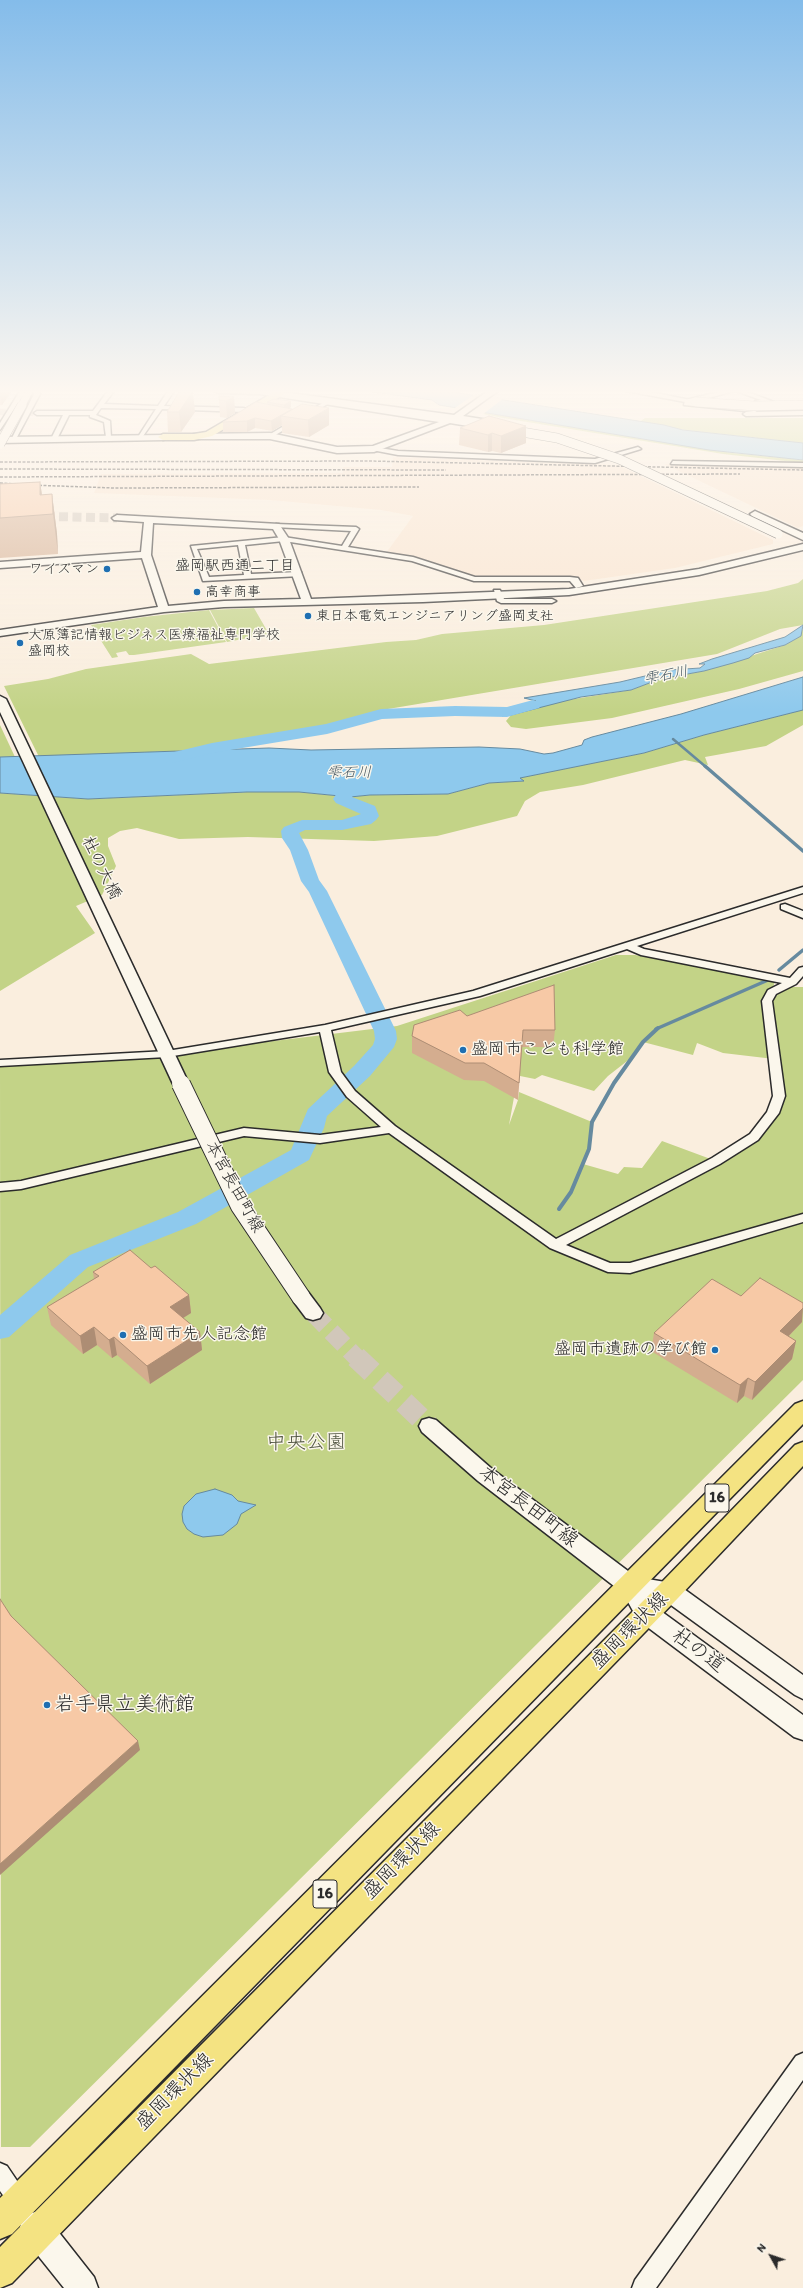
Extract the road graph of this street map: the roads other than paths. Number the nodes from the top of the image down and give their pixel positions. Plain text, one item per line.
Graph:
1 (701, 498) edge
2 (723, 498) edge
3 (117, 518) tunnel mouth
4 (149, 519) junction
5 (276, 526) junction
6 (284, 539) junction
7 (802, 543) edge
8 (241, 544) junction
9 (344, 548) junction
10 (146, 555) junction
11 (0, 565) edge
12 (298, 574) junction
13 (248, 576) junction
14 (579, 586) junction
15 (498, 594) junction
16 (307, 598) junction
17 (552, 601) dead end
18 (163, 607) junction
19 (0, 627) edge
20 (0, 633) edge
21 (0, 699) edge
22 (803, 890) edge
23 (785, 906) dead end
24 (803, 914) edge
25 (629, 946) junction
26 (803, 970) edge
27 (797, 982) edge
28 (325, 1028) junction
29 (164, 1047) junction
30 (0, 1063) edge
31 (391, 1129) junction
32 (0, 1187) edge
33 (803, 1218) edge
34 (555, 1245) junction
35 (313, 1313) tunnel mouth
36 (803, 1410) edge
37 (428, 1426) tunnel mouth
38 (803, 1451) edge
39 (631, 1586) junction
40 (669, 1591) junction
41 (646, 1613) junction
42 (803, 1688) edge
43 (803, 1729) edge
44 (803, 2063) edge
45 (0, 2173) edge
46 (10, 2212) edge
47 (38, 2232) junction
48 (0, 2271) edge
49 (83, 2288) edge
50 (643, 2288) edge

1 - 7 street, bridge
2 - 7 street
3 - 4 street
4 - 5 street
4 - 10 street
5 - 6 street
5 - 9 street
6 - 8 street
6 - 9 street
6 - 12 street
7 - 14 street
7 - 15 street
8 - 13 street
8 - 13 street
9 - 14 street
10 - 11 street
10 - 18 street
12 - 13 street
12 - 16 street
14 - 15 street
15 - 16 street
15 - 17 street
16 - 18 street
18 - 19 street
18 - 20 street
21 - 29 street, 杜の大橋
22 - 25 street
23 - 24 street
25 - 27 street
25 - 28 street
26 - 27 street
27 - 34 street
28 - 29 street
28 - 31 street
29 - 30 street
29 - 35 street, 本宮長田町線, bridge
31 - 32 street
31 - 34 street
33 - 34 street
36 - 39 main road, 盛岡環状線 / 16
37 - 39 street, 本宮長田町線
38 - 40 main road, 盛岡環状線 / 16
39 - 40 street, 杜の道
39 - 41 street, 杜の道
39 - 46 main road, 盛岡環状線 / 16
40 - 41 main road, 盛岡環状線 / 16
40 - 42 street, 杜の道
41 - 43 street, 杜の道
41 - 47 main road, 盛岡環状線 / 16
44 - 50 street
45 - 46 street
46 - 47 street
47 - 48 main road, 盛岡環状線 / 16
47 - 49 street

